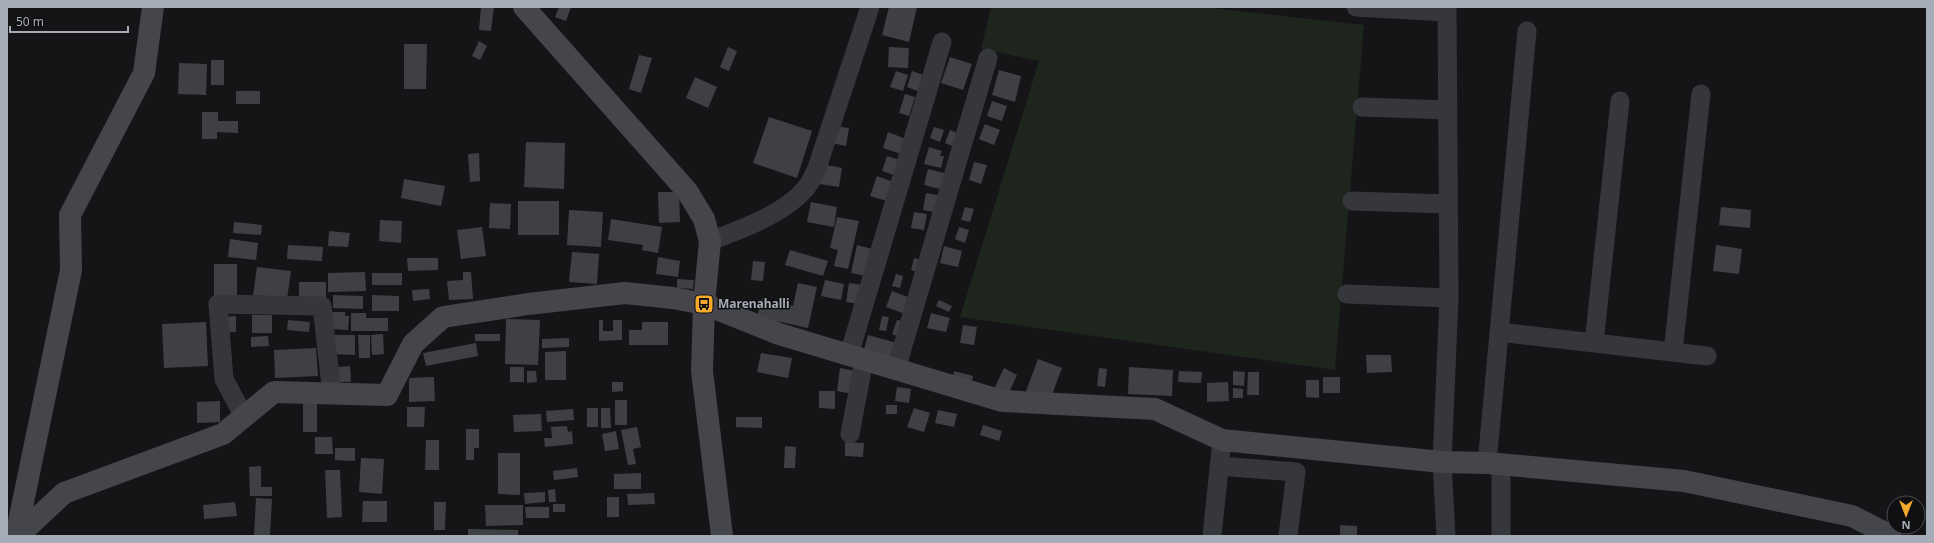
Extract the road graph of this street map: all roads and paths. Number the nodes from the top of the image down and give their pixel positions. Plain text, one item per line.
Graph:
1 (153, 7) edge
2 (524, 7) edge
3 (870, 7) edge
4 (1356, 7) edge
5 (1447, 10) edge
6 (1527, 31) dead end
7 (942, 42) dead end
8 (988, 58) dead end
9 (1701, 94) dead end
10 (1620, 101) dead end
11 (1362, 107) dead end
12 (1448, 110) junction
13 (1352, 201) dead end
14 (1448, 204) junction
15 (710, 241) junction
16 (1347, 294) dead end
17 (1449, 298) junction
18 (704, 304) junction
19 (1499, 332) junction
20 (1594, 343) junction
21 (1673, 352) junction
22 (1708, 356) dead end
23 (856, 357) junction
24 (896, 369) junction
25 (332, 394) junction
26 (244, 417) junction
27 (850, 434) dead end
28 (1222, 440) junction
29 (1442, 462) junction
30 (1494, 463) junction
31 (1219, 466) junction
32 (17, 536) edge
33 (722, 536) edge
34 (1212, 536) edge
35 (1288, 536) edge
36 (1446, 536) edge
37 (1501, 536) edge
38 (1891, 536) edge

1 - 32 street
2 - 15 street
3 - 15 street
4 - 5 street
5 - 12 street
6 - 19 street
7 - 23 street
8 - 24 street
9 - 21 street
10 - 20 street
11 - 12 street
12 - 14 street
13 - 14 street
14 - 17 street
15 - 18 street
16 - 17 street
17 - 29 street
18 - 23 street
18 - 25 street
18 - 33 street
19 - 20 street
19 - 30 street
20 - 21 street
21 - 22 street
23 - 24 street
23 - 27 street
24 - 28 street
25 - 26 street
25 - 26 street
26 - 32 street
28 - 29 street
28 - 31 street
29 - 30 street
29 - 36 street
30 - 37 street
30 - 38 street
31 - 34 street
31 - 35 street

